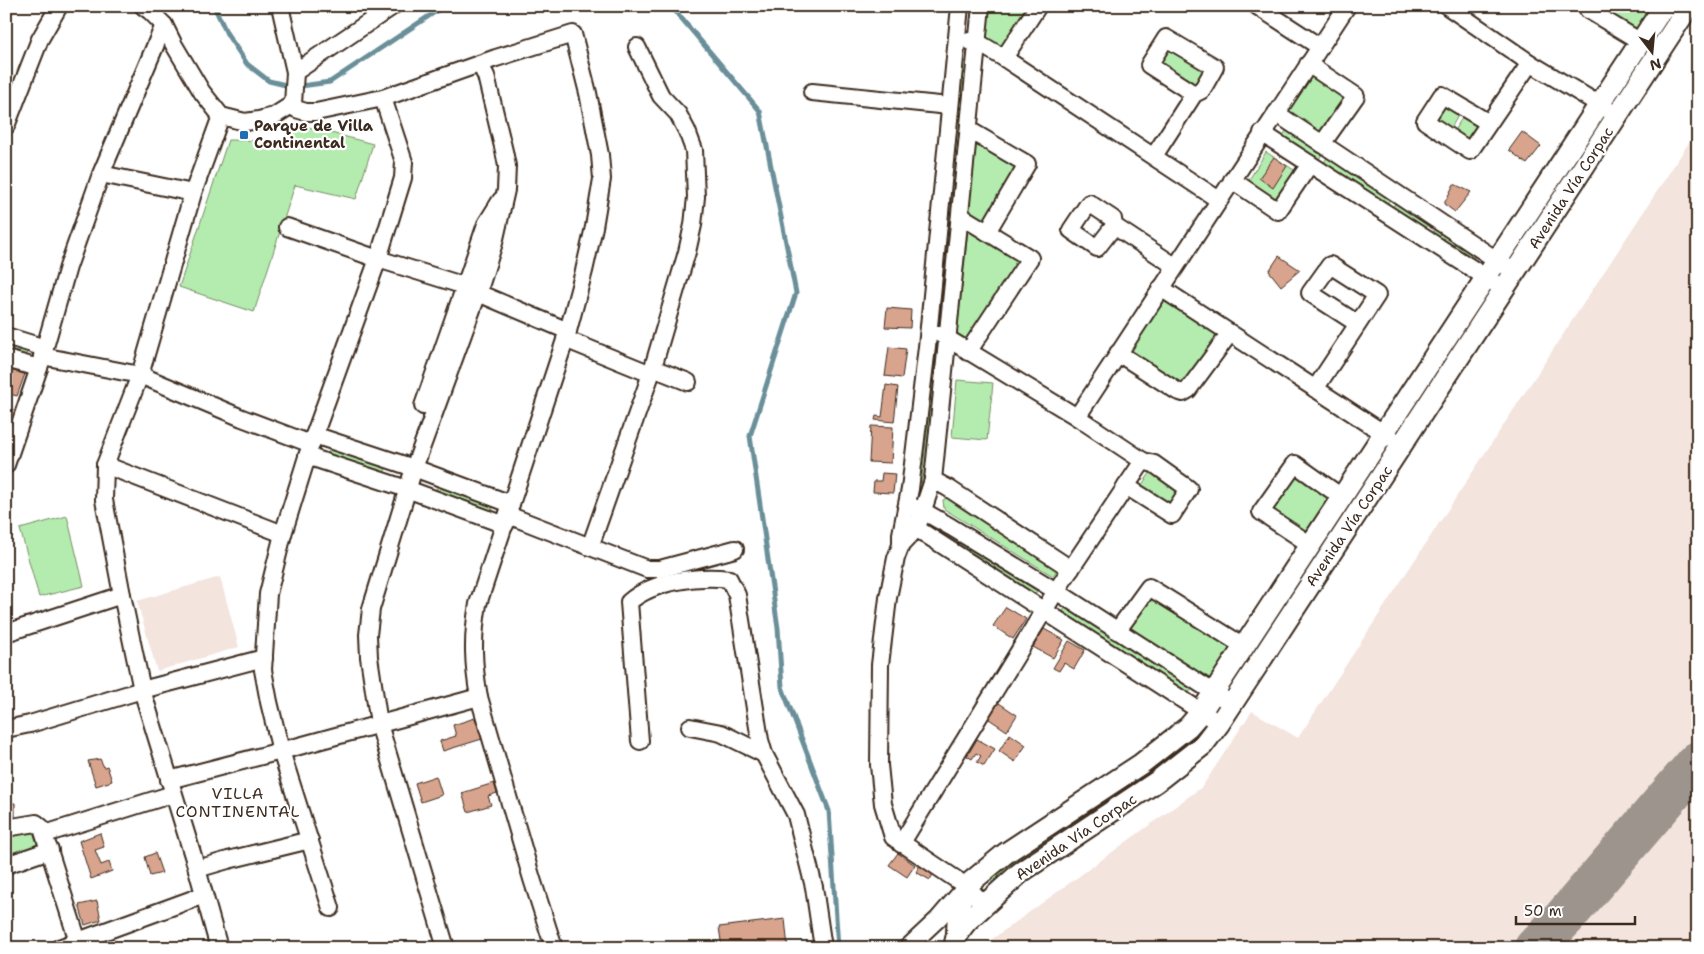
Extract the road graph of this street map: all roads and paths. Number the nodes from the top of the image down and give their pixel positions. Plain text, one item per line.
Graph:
1 (59, 6) edge
2 (143, 6) edge
3 (393, 6) edge
4 (960, 6) edge
5 (981, 6) edge
6 (1038, 6) edge
7 (1257, 6) edge
8 (1347, 6) edge
9 (1447, 6) edge
10 (1591, 6) edge
11 (1664, 6) edge
12 (1689, 6) edge
13 (279, 7) edge
14 (164, 24) junction
15 (956, 38) junction
16 (977, 42) junction
17 (1641, 42) junction
18 (637, 47) dead end
19 (1320, 47) junction
20 (1004, 58) junction
21 (1530, 63) junction
22 (480, 64) junction
23 (1308, 64) junction
24 (296, 72) junction
25 (812, 92) dead end
26 (1194, 94) dead end
27 (383, 98) junction
28 (293, 102) junction
29 (1600, 105) junction
30 (950, 106) junction
31 (1276, 113) junction
32 (221, 116) junction
33 (1619, 116) junction
34 (1489, 123) junction
35 (6, 126) edge
36 (969, 130) junction
37 (1262, 133) junction
38 (1322, 144) junction
39 (1154, 156) junction
40 (1310, 164) junction
41 (101, 174) junction
42 (1232, 180) junction
43 (193, 193) junction
44 (1219, 200) junction
45 (961, 216) junction
46 (1114, 226) dead end
47 (287, 227) dead end
48 (986, 232) junction
49 (378, 259) junction
50 (1498, 262) junction
51 (1175, 266) junction
52 (1487, 279) junction
53 (1510, 281) junction
54 (1161, 288) junction
55 (471, 289) junction
56 (1358, 324) dead end
57 (928, 329) junction
58 (1230, 333) junction
59 (566, 335) junction
60 (6, 336) edge
61 (948, 338) junction
62 (968, 352) junction
63 (1118, 353) junction
64 (42, 357) junction
65 (6, 359) edge
66 (652, 371) junction
67 (140, 375) junction
68 (688, 382) dead end
69 (1315, 389) junction
70 (423, 406) dead end
71 (1077, 417) junction
72 (1385, 433) junction
73 (311, 445) junction
74 (1402, 445) junction
75 (1143, 461) junction
76 (6, 465) edge
77 (105, 465) junction
78 (414, 468) junction
79 (933, 480) junction
80 (1126, 486) junction
81 (407, 489) junction
82 (1343, 498) junction
83 (923, 511) junction
84 (508, 515) junction
85 (909, 518) junction
86 (283, 534) junction
87 (1311, 545) junction
88 (590, 547) junction
89 (735, 549) dead end
90 (1071, 569) junction
91 (1056, 591) junction
92 (122, 595) junction
93 (1044, 610) junction
94 (1117, 631) junction
95 (6, 633) edge
96 (1245, 647) junction
97 (264, 658) junction
98 (142, 690) junction
99 (1215, 694) junction
100 (479, 697) junction
101 (1233, 703) junction
102 (1202, 712) junction
103 (379, 724) junction
104 (1219, 724) junction
105 (690, 727) dead end
106 (6, 729) edge
107 (640, 741) dead end
108 (281, 752) junction
109 (764, 754) junction
110 (171, 787) junction
111 (6, 828) edge
112 (45, 834) junction
113 (310, 840) junction
114 (901, 844) junction
115 (50, 850) junction
116 (6, 865) edge
117 (197, 870) junction
118 (966, 886) junction
119 (204, 894) junction
120 (985, 905) junction
121 (331, 908) dead end
122 (955, 941) edge
123 (912, 942) edge
124 (79, 945) edge
125 (59, 948) edge
126 (219, 948) edge
127 (446, 948) edge
128 (554, 948) edge
129 (823, 948) edge

1 - 35 street
2 - 14 street
3 - 24 street
4 - 15 street
5 - 16 street
6 - 20 street
7 - 19 street
8 - 19 street
9 - 21 street
10 - 17 street
11 - 17 main road, Avenida Vía Corpac
12 - 33 main road, Avenida Vía Corpac
13 - 24 street
14 - 32 street
14 - 41 street
15 - 16 street
15 - 30 street
16 - 20 street
16 - 36 street
17 - 29 main road, Avenida Vía Corpac
18 - 66 street
19 - 23 street
20 - 39 street
21 - 29 street
21 - 34 street
22 - 27 street
22 - 55 street
22 - 59 street
23 - 31 street
23 - 38 street
24 - 28 street
25 - 30 street
26 - 39 street
27 - 28 street
27 - 49 street
28 - 32 street
29 - 33 street
29 - 50 main road, Avenida Vía Corpac
30 - 57 street
31 - 37 street
31 - 38 street
32 - 43 street
33 - 53 main road, Avenida Vía Corpac
34 - 34 street
36 - 45 street
36 - 48 street
37 - 40 street
37 - 42 street
38 - 50 street
39 - 44 street
40 - 42 street
40 - 52 street
41 - 43 street
41 - 64 street
42 - 44 street
43 - 67 street
44 - 51 street
45 - 48 street
45 - 61 street
46 - 51 street
47 - 49 street
48 - 62 street
49 - 55 street
49 - 73 street
50 - 52 main road, Avenida Vía Corpac
50 - 53 street
51 - 54 street
52 - 53 street
52 - 72 main road, Avenida Vía Corpac
53 - 74 main road, Avenida Vía Corpac
54 - 58 street
54 - 63 street
55 - 59 street
55 - 70 street
55 - 78 street
56 - 69 street
57 - 61 street
57 - 85 street
58 - 63 street
58 - 69 street
59 - 66 street
59 - 84 street
60 - 64 street
61 - 62 street
61 - 79 street
62 - 71 street
63 - 71 street
64 - 65 street
64 - 67 street
64 - 76 street
66 - 68 street
66 - 88 street
67 - 73 street
67 - 77 street
69 - 72 street
71 - 75 street
72 - 74 street
72 - 82 main road, Avenida Vía Corpac
73 - 78 street
73 - 81 street
73 - 86 street
74 - 101 main road, Avenida Vía Corpac
75 - 80 street
75 - 80 street
77 - 86 street
77 - 92 street
78 - 81 street
78 - 84 street
79 - 83 street
79 - 90 street
80 - 90 street
81 - 84 street
81 - 103 street
82 - 87 main road, Avenida Vía Corpac
82 - 87 street
83 - 85 street
83 - 91 street
84 - 88 street
84 - 100 street
85 - 93 street
85 - 114 street
86 - 97 street
87 - 96 main road, Avenida Vía Corpac
88 - 89 street
90 - 91 street
91 - 93 street
91 - 94 street
92 - 95 street
92 - 98 street
93 - 102 street
93 - 114 street
94 - 96 street
94 - 99 street
96 - 99 main road, Avenida Vía Corpac
97 - 98 street
97 - 108 street
98 - 106 street
98 - 110 street
99 - 101 street
99 - 102 main road, Avenida Vía Corpac
100 - 103 street
100 - 128 street
101 - 104 main road, Avenida Vía Corpac
102 - 104 street
102 - 118 main road, Avenida Vía Corpac
103 - 108 street
103 - 127 street
104 - 120 main road, Avenida Vía Corpac
105 - 109 street
107 - 109 street
108 - 110 street
108 - 113 street
109 - 129 street
110 - 112 street
110 - 117 street
111 - 112 street
112 - 115 street
113 - 117 street
113 - 121 street
114 - 118 street
115 - 116 street
115 - 124 street
117 - 119 street
118 - 120 street
118 - 122 main road
118 - 123 street
119 - 124 street
119 - 126 street
120 - 122 main road, Avenida Vía Corpac
122 - 123 street
124 - 125 street

